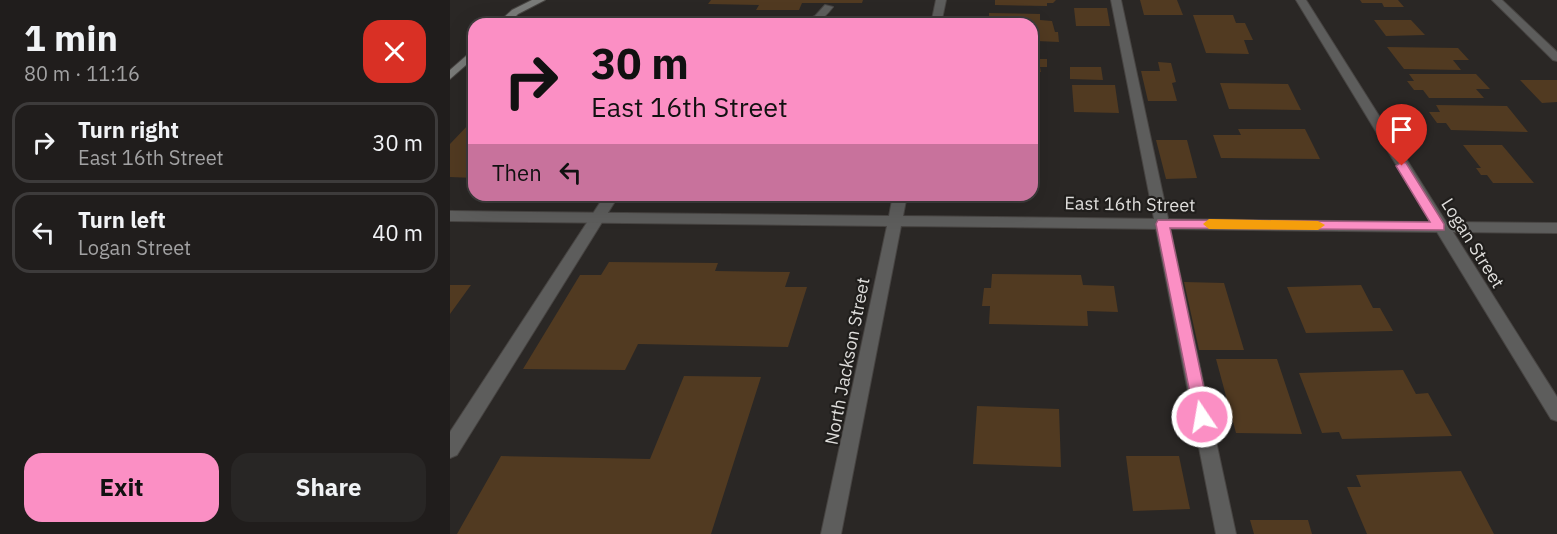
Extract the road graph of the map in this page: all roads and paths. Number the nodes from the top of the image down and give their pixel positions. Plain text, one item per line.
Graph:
1 (508, 0) edge
2 (540, 0) edge
3 (941, 0) edge
4 (1116, 0) edge
5 (1301, 0) edge
6 (1497, 0) edge
7 (828, 7) dead end
8 (514, 12) junction
9 (508, 18) edge
10 (818, 18) edge
11 (937, 18) edge
12 (468, 58) edge
13 (1557, 58) edge
14 (450, 76) edge
15 (608, 201) edge
16 (899, 201) edge
17 (450, 216) edge
18 (598, 217) junction
19 (895, 220) junction
20 (1162, 224) junction
21 (1439, 227) junction
22 (1557, 228) edge
23 (1557, 413) edge
24 (450, 449) edge
25 (831, 534) edge
26 (1226, 534) edge

1 - 8 main road
2 - 8 main road
3 - 11 street
4 - 20 street
5 - 21 street, Logan Street
6 - 13 street
7 - 10 street
8 - 9 main road
12 - 14 main road
15 - 18 street
16 - 19 street, North Jackson Street
17 - 18 street, East 16th Street
18 - 19 street, East 16th Street
18 - 24 street
19 - 20 street, East 16th Street
19 - 25 street, North Jackson Street
20 - 21 street, East 16th Street
20 - 26 street
21 - 22 street, East 16th Street
21 - 23 street, Logan Street

